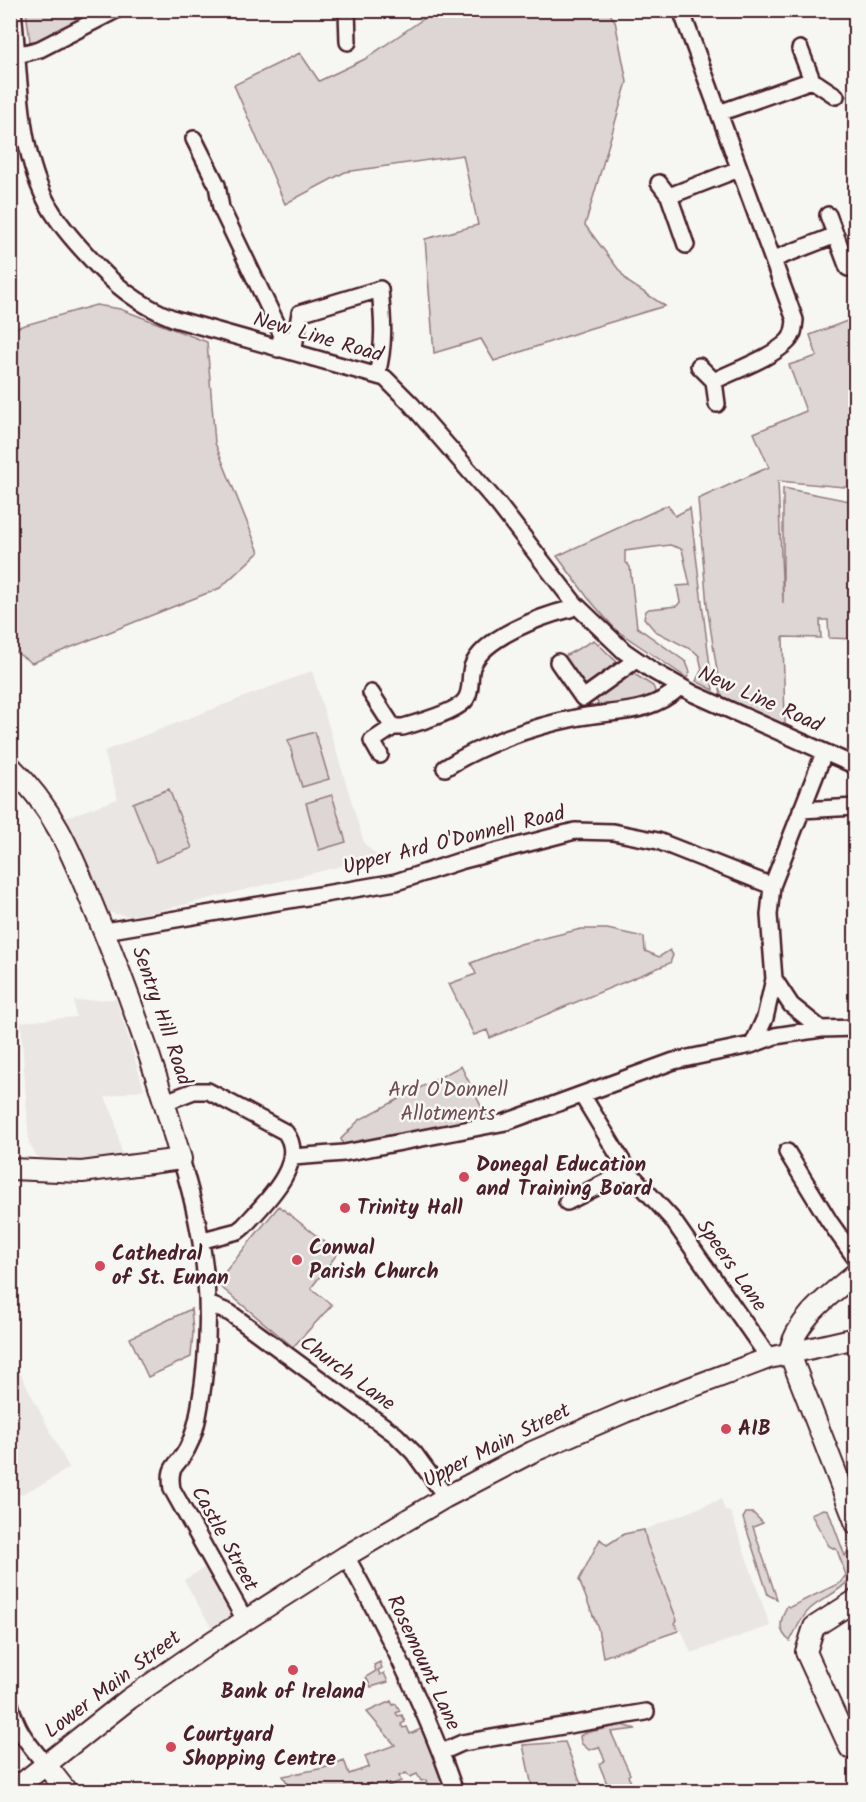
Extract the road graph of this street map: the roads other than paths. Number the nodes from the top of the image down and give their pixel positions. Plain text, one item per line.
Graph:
1 (13, 10) edge
2 (116, 10) edge
3 (347, 10) edge
4 (681, 10) edge
5 (348, 42) dead end
6 (800, 49) dead end
7 (14, 57) edge
8 (812, 80) junction
9 (836, 96) dead end
10 (719, 113) junction
11 (194, 139) dead end
12 (739, 170) junction
13 (659, 183) dead end
14 (669, 196) junction
15 (828, 214) dead end
16 (836, 235) junction
17 (686, 245) dead end
18 (774, 259) junction
19 (848, 268) dead end
20 (286, 350) junction
21 (699, 366) dead end
22 (377, 374) junction
23 (714, 381) junction
24 (717, 404) dead end
25 (575, 604) junction
26 (636, 660) junction
27 (558, 662) dead end
28 (680, 687) junction
29 (371, 693) dead end
30 (393, 727) junction
31 (824, 753) junction
32 (380, 755) dead end
33 (855, 765) edge
34 (10, 766) edge
35 (445, 768) dead end
36 (855, 807) edge
37 (801, 810) junction
38 (772, 886) junction
39 (105, 932) junction
40 (774, 979) junction
41 (855, 1028) edge
42 (821, 1029) junction
43 (753, 1044) junction
44 (582, 1095) junction
45 (165, 1102) junction
46 (787, 1152) dead end
47 (293, 1157) junction
48 (181, 1159) junction
49 (10, 1169) edge
50 (628, 1171) junction
51 (567, 1202) dead end
52 (203, 1240) junction
53 (855, 1259) edge
54 (855, 1273) edge
55 (208, 1304) junction
56 (855, 1338) edge
57 (789, 1352) junction
58 (769, 1358) junction
59 (446, 1497) junction
60 (855, 1524) edge
61 (346, 1556) junction
62 (855, 1600) edge
63 (245, 1620) junction
64 (10, 1704) edge
65 (646, 1712) dead end
66 (850, 1748) dead end
67 (442, 1752) junction
68 (46, 1765) junction
69 (11, 1791) edge
70 (67, 1791) edge
71 (455, 1791) edge

1 - 7 street, New Line Road
2 - 7 street
3 - 5 street
4 - 10 street
6 - 8 street
7 - 20 street, New Line Road
8 - 9 street
8 - 10 street
10 - 12 street
11 - 20 street
12 - 14 street
12 - 18 street
13 - 14 street
14 - 17 street
15 - 16 street
16 - 18 street
16 - 19 street
18 - 23 street
20 - 22 street, New Line Road
20 - 22 street
21 - 23 street
22 - 25 street, New Line Road
23 - 24 street
25 - 26 street, New Line Road
25 - 30 street
26 - 27 street
26 - 28 street, New Line Road
28 - 31 street, New Line Road
28 - 35 street, New Line Road
29 - 30 street
30 - 32 street
31 - 33 street, New Line Road
31 - 37 street
34 - 39 street, Sentry Hill Road
36 - 37 street
37 - 38 street
38 - 39 street, Upper Ard O'Donnell Road
38 - 40 street
39 - 45 street, Sentry Hill Road
40 - 42 street
40 - 43 street
41 - 42 street
42 - 43 street
43 - 44 street
44 - 47 street
44 - 50 street, Speers Lane
45 - 47 street
45 - 48 street, Sentry Hill Road
46 - 53 street
47 - 52 street
48 - 49 street
48 - 52 street, Sentry Hill Road
50 - 51 street
50 - 58 street, Speers Lane
52 - 55 street, Sentry Hill Road
54 - 57 street
55 - 59 street, Church Lane
55 - 63 street, Castle Street
56 - 57 street, Upper Main Street
57 - 58 street, Upper Main Street
57 - 60 street
58 - 59 street, Upper Main Street
59 - 61 street, Upper Main Street
61 - 63 street, Upper Main Street
61 - 67 street, Rosemount Lane
62 - 66 street
63 - 68 street, Lower Main Street
64 - 68 street
65 - 67 street
67 - 71 street, Rosemount Lane
68 - 69 street, Lower Main Street
68 - 70 street

